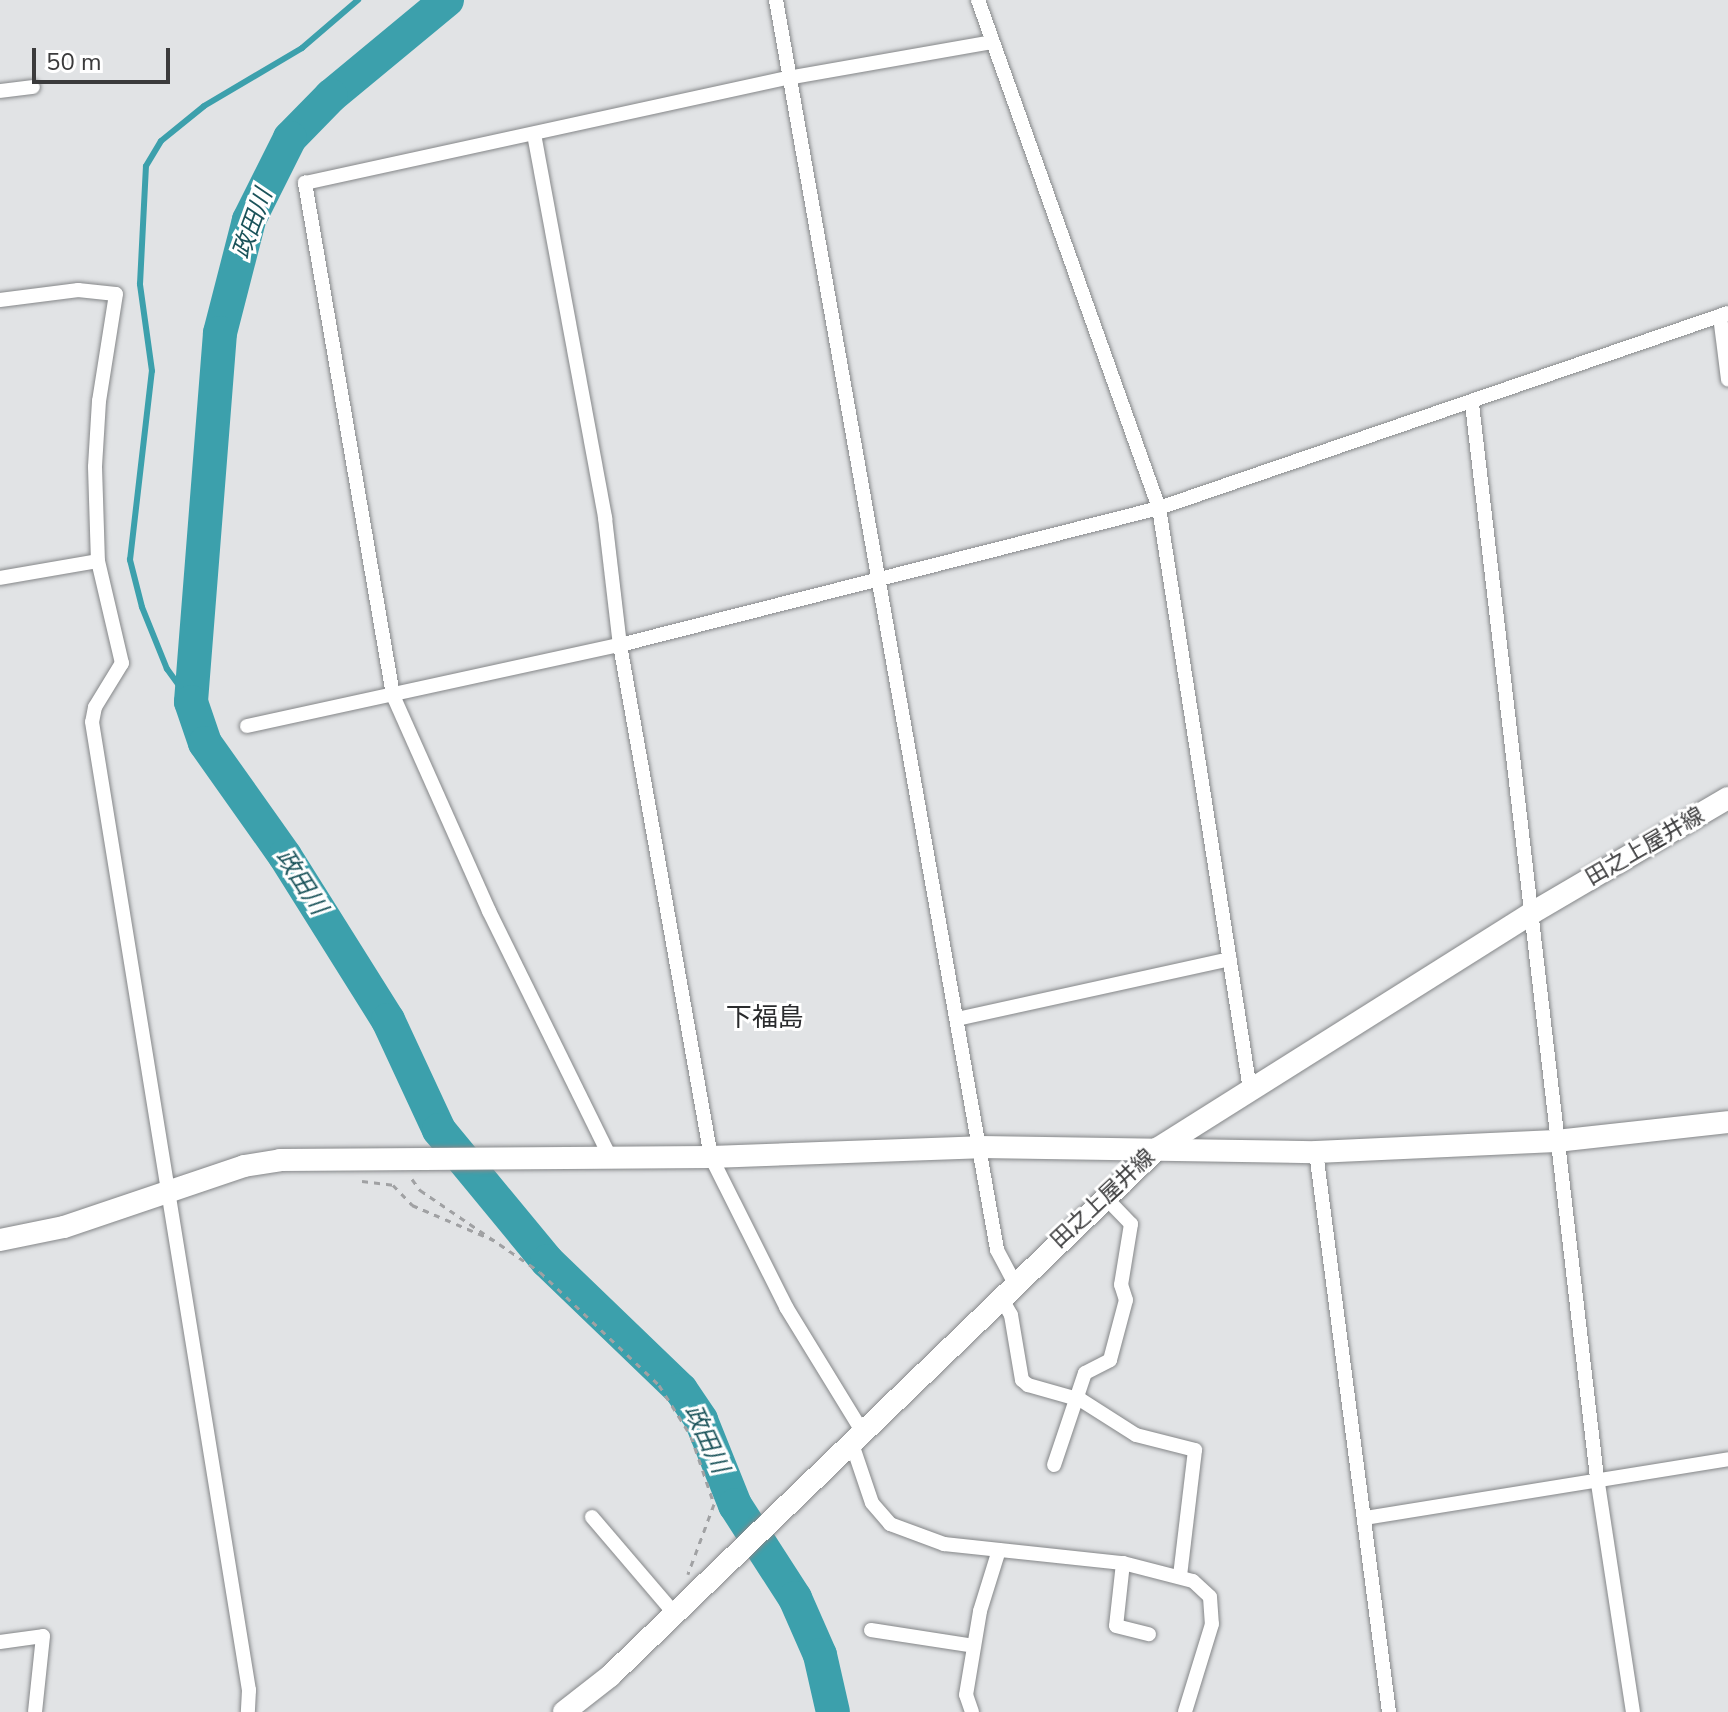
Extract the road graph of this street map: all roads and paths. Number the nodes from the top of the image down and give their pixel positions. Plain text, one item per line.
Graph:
1 (776, 0) edge
2 (978, 0) edge
3 (992, 42) junction
4 (788, 78) junction
5 (33, 87) dead end
6 (0, 91) edge
7 (534, 134) junction
8 (0, 300) edge
9 (1724, 315) edge
10 (1728, 379) edge
11 (1472, 404) junction
12 (1159, 508) junction
13 (98, 561) junction
14 (0, 578) edge
15 (875, 580) junction
16 (620, 645) junction
17 (393, 695) junction
18 (247, 726) dead end
19 (1728, 798) edge
20 (1532, 913) junction
21 (1229, 959) junction
22 (957, 1019) junction
23 (1250, 1090) junction
24 (1728, 1122) edge
25 (1556, 1141) junction
26 (980, 1147) junction
27 (1157, 1149) junction
28 (1316, 1152) junction
29 (397, 1156) junction
30 (610, 1157) junction
31 (711, 1157) junction
32 (355, 1181) dead end
33 (168, 1192) junction
34 (1105, 1197) junction
35 (0, 1240) edge
36 (505, 1245) junction
37 (1007, 1289) junction
38 (1076, 1399) junction
39 (856, 1436) junction
40 (1728, 1459) edge
41 (1054, 1465) dead end
42 (1597, 1477) junction
43 (592, 1517) dead end
44 (1365, 1518) junction
45 (999, 1550) junction
46 (1123, 1563) junction
47 (1180, 1576) junction
48 (698, 1588) junction
49 (673, 1612) junction
50 (871, 1630) dead end
51 (1149, 1634) dead end
52 (0, 1642) edge
53 (974, 1646) junction
54 (35, 1712) edge
55 (248, 1712) edge
56 (564, 1712) edge
57 (972, 1712) edge
58 (1185, 1712) edge
59 (1389, 1712) edge
60 (1633, 1712) edge

1 - 4 street
2 - 3 street
3 - 4 street
3 - 12 street
4 - 7 street
4 - 15 street
5 - 6 street
7 - 16 street
7 - 17 street
8 - 13 street
9 - 10 street
9 - 11 street
11 - 12 street
11 - 20 street
12 - 15 street
12 - 21 street
13 - 14 street
13 - 33 street
15 - 16 street
15 - 22 street
16 - 17 street
16 - 31 street
17 - 18 street
17 - 30 street
19 - 20 street, 田之上屋井線
20 - 23 street, 田之上屋井線
20 - 25 street
21 - 22 street
21 - 23 street
22 - 26 street
23 - 27 street, 田之上屋井線
24 - 25 street
25 - 28 street
25 - 42 street
26 - 27 street
26 - 31 street
26 - 37 street
27 - 28 street
27 - 34 street, 田之上屋井線
28 - 44 street
29 - 30 street
29 - 33 street
29 - 36 path
30 - 31 street
31 - 39 street
32 - 36 path
33 - 35 street
33 - 55 street
34 - 37 street, 田之上屋井線
34 - 38 street
36 - 48 path
37 - 38 street
37 - 39 street, 田之上屋井線
38 - 41 street
38 - 47 street
39 - 45 street
39 - 48 street, 田之上屋井線
40 - 42 street
42 - 44 street
42 - 60 street
43 - 49 street
44 - 59 street
45 - 46 street
45 - 53 street
46 - 47 street
46 - 51 street
47 - 58 street
48 - 49 street, 田之上屋井線
49 - 56 street, 田之上屋井線
50 - 53 street
52 - 54 street
53 - 57 street

